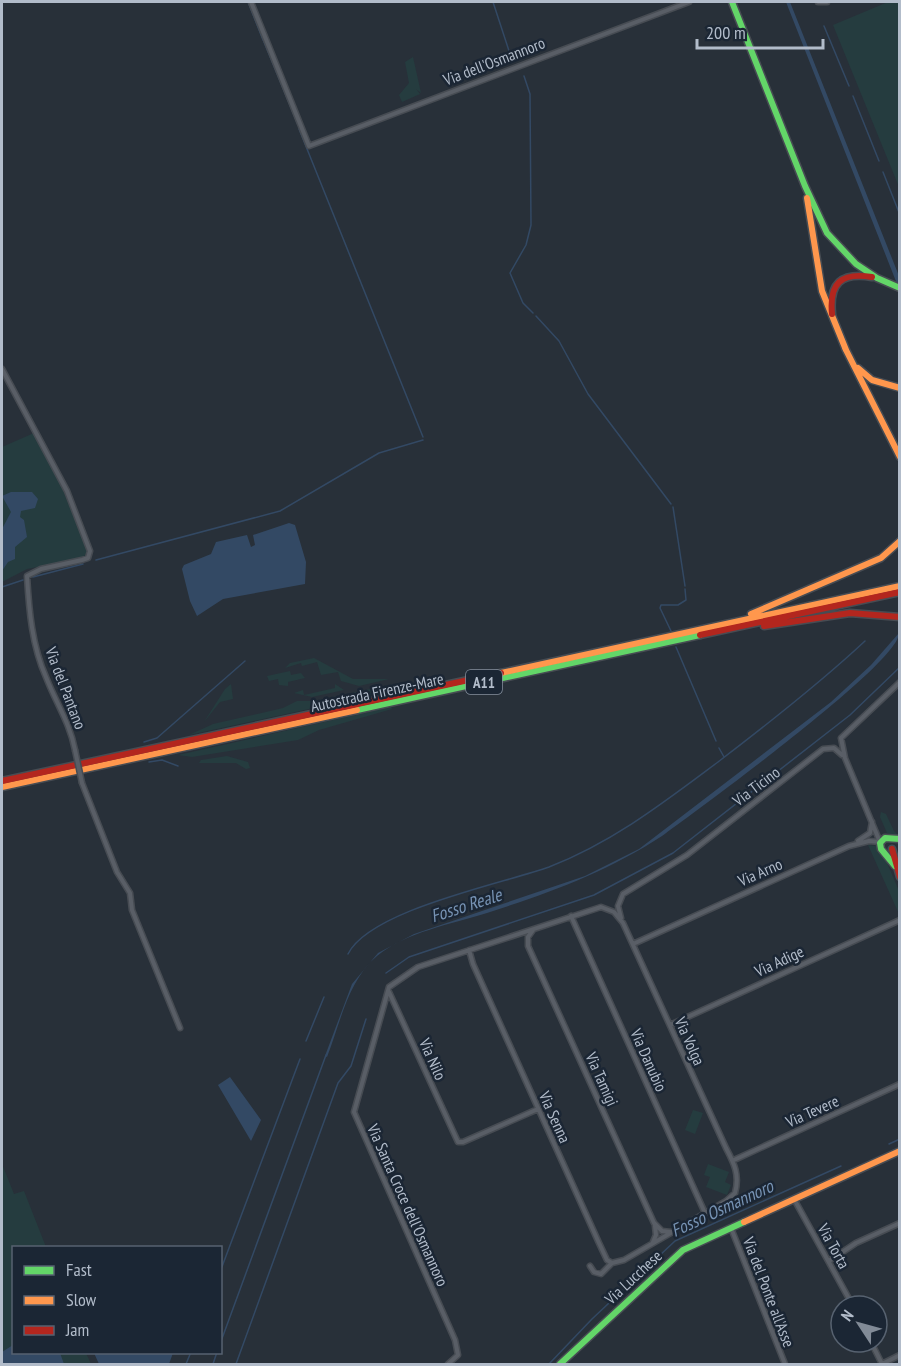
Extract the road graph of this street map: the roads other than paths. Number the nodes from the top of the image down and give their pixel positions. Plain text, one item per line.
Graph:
1 (250, 2) edge
2 (689, 2) edge
3 (732, 2) edge
4 (818, 2) edge
5 (827, 2) edge
6 (805, 186) junction
7 (877, 279) junction
8 (900, 288) edge
9 (835, 326) junction
10 (845, 348) junction
11 (2, 369) edge
12 (900, 388) edge
13 (900, 457) edge
14 (900, 541) edge
15 (900, 586) edge
16 (900, 592) edge
17 (900, 617) edge
18 (668, 640) junction
19 (900, 682) edge
20 (844, 758) junction
21 (2, 781) edge
22 (2, 787) edge
23 (872, 821) junction
24 (891, 839) junction
25 (900, 839) edge
26 (880, 842) junction
27 (849, 846) junction
28 (892, 849) junction
29 (884, 851) junction
30 (895, 866) junction
31 (900, 877) edge
32 (571, 916) junction
33 (899, 920) edge
34 (623, 923) junction
35 (537, 928) junction
36 (511, 936) junction
37 (633, 944) junction
38 (528, 946) junction
39 (469, 950) junction
40 (389, 992) junction
41 (670, 1024) junction
42 (180, 1028) dead end
43 (900, 1084) edge
44 (538, 1109) junction
45 (900, 1151) edge
46 (734, 1160) junction
47 (794, 1199) junction
48 (705, 1213) junction
49 (654, 1223) junction
50 (900, 1223) edge
51 (731, 1227) junction
52 (673, 1232) junction
53 (651, 1245) junction
54 (829, 1261) junction
55 (612, 1263) junction
56 (590, 1266) dead end
57 (847, 1294) edge
58 (900, 1355) edge
59 (882, 1364) edge
60 (448, 1365) edge
61 (560, 1365) edge
62 (784, 1365) edge

1 - 2 street, Via dell'Osmannoro
3 - 6 main road
4 - 5 street
6 - 7 main road
6 - 9 main road
7 - 8 main road
7 - 9 main road
9 - 10 main road
10 - 12 main road
10 - 13 main road
11 - 42 street, Via del Pantano, bridge
14 - 18 main road
15 - 18 main road, Autostrada Firenze-Mare / A11
16 - 18 main road, Autostrada Firenze-Mare / A11
17 - 18 main road
18 - 21 main road, Autostrada Firenze-Mare / A11
18 - 22 main road, Autostrada Firenze-Mare / A11
19 - 20 street
20 - 23 street
20 - 34 street, Via Ticino
23 - 26 street
23 - 27 street
24 - 25 main road, Via Arno
24 - 26 main road, Via Arno
24 - 28 main road
26 - 27 street, Via Arno
26 - 29 main road
27 - 37 street, Via Arno
28 - 29 main road
28 - 30 main road
29 - 30 main road
30 - 31 main road
32 - 34 street
32 - 35 street
32 - 48 street, Via Danubio
33 - 41 street, Via Adige
34 - 37 street, Via Volga
35 - 36 street
35 - 38 street
36 - 38 street
36 - 39 street
37 - 41 street, Via Volga
38 - 49 street, Via Tamigi
39 - 40 street
39 - 44 street, Via Senna
40 - 44 street, Via Nilo
40 - 60 street, Via Santa Croce dell'Osmannoro
41 - 46 street, Via Volga
43 - 46 street, Via Tevere
44 - 55 street, Via Senna
45 - 47 main road, Via Lucchese
46 - 48 street, Via Volga
47 - 51 main road, Via Lucchese
47 - 54 street, Via Torta
48 - 52 street, Via Volga
49 - 52 street
49 - 53 street
50 - 54 street
51 - 61 main road, Via Lucchese
51 - 62 street, Via del Ponte all'Asse
52 - 53 street, Via Volga
53 - 55 street, Via Volga
54 - 57 street, Via Torta
55 - 56 street
58 - 59 street

